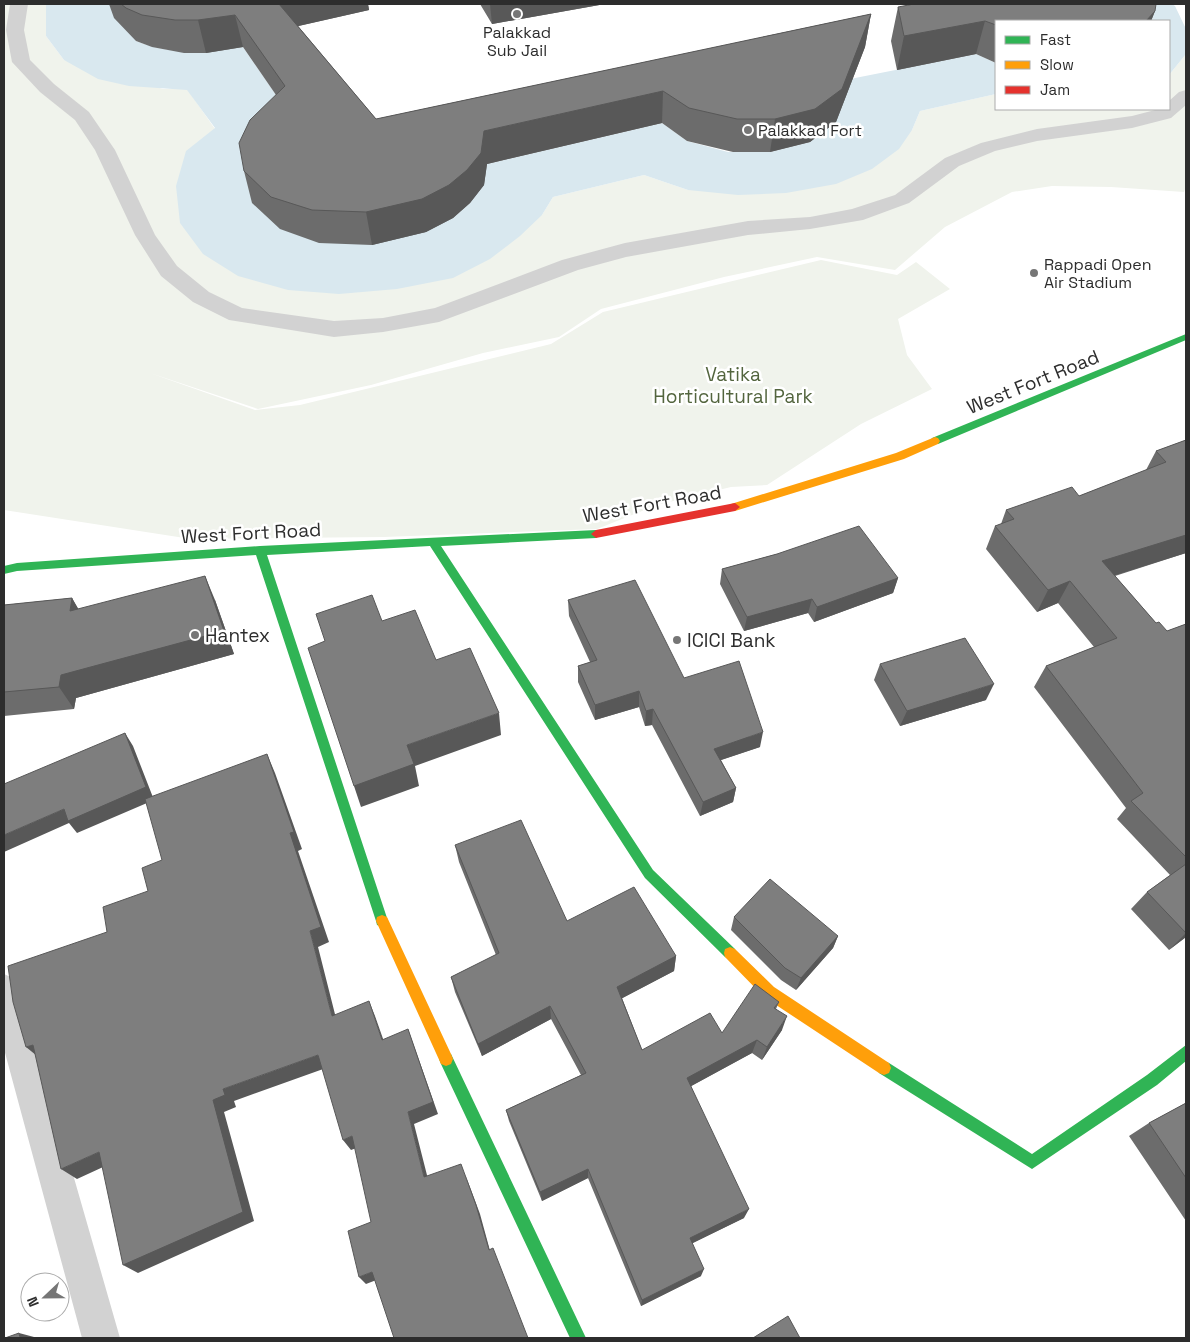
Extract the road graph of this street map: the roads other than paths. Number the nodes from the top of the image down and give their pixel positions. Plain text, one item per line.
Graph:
1 (19, 4) edge
2 (1186, 96) edge
3 (1170, 109) edge
4 (1169, 110) edge
5 (1186, 337) edge
6 (433, 542) junction
7 (260, 550) junction
8 (4, 570) edge
9 (4, 990) edge
10 (1186, 1052) edge
11 (101, 1338) edge
12 (578, 1338) edge

1 - 4 street
2 - 3 street
5 - 6 street, West Fort Road
6 - 7 street, West Fort Road
6 - 10 street
7 - 8 street, West Fort Road
7 - 12 street
9 - 11 street

